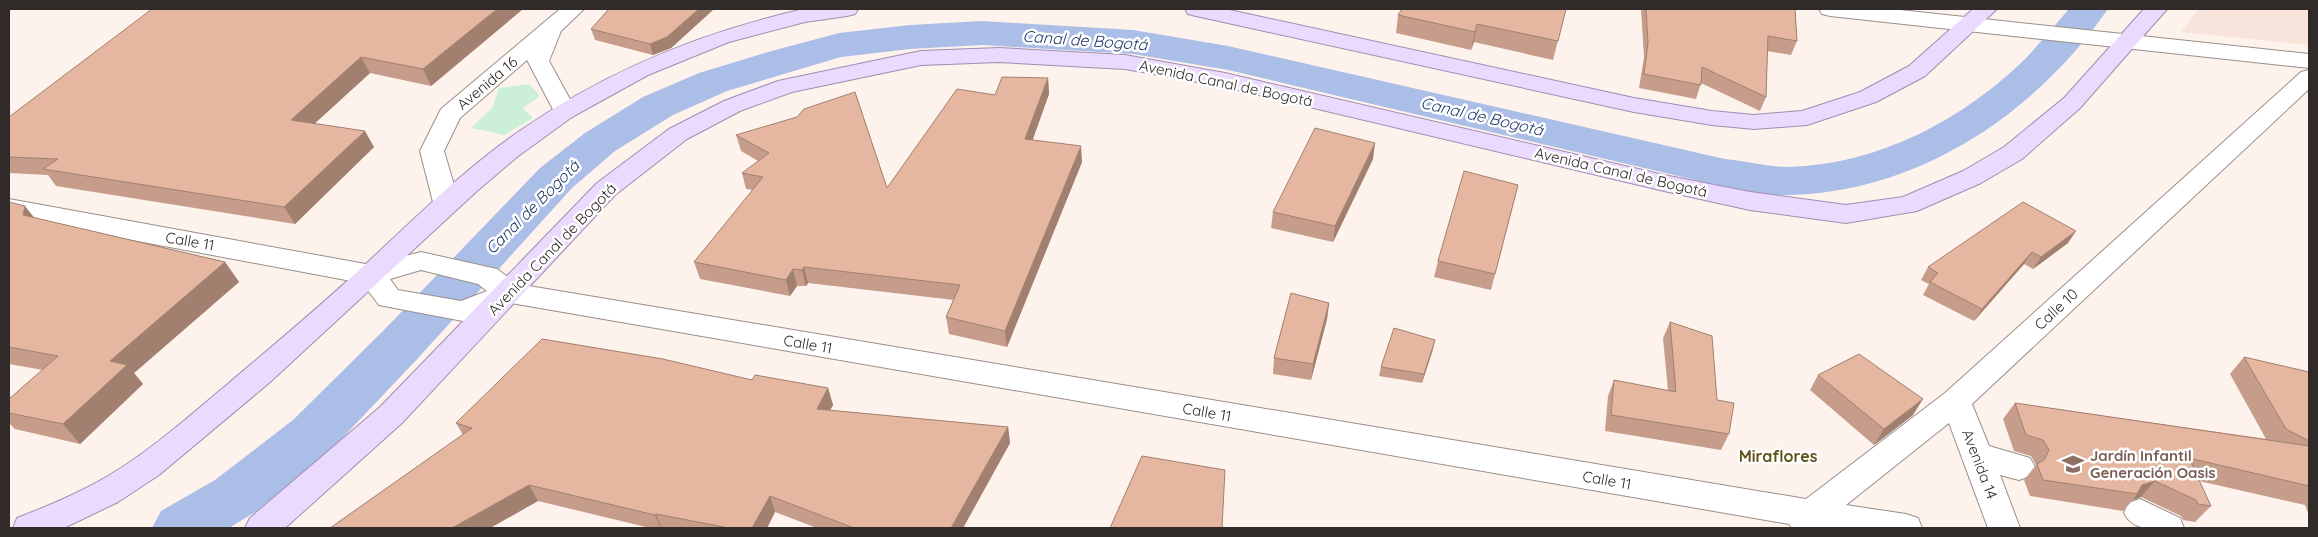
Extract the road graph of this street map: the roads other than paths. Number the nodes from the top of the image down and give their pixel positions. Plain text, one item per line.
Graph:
1 (573, 9) edge
2 (847, 9) edge
3 (1196, 9) edge
4 (1830, 9) edge
5 (2156, 9) edge
6 (1862, 10) edge
7 (1979, 16) edge
8 (550, 30) junction
9 (2117, 42) junction
10 (2309, 61) edge
11 (2309, 77) edge
12 (565, 112) junction
13 (446, 202) junction
14 (9, 208) edge
15 (371, 275) junction
16 (498, 285) junction
17 (1956, 400) junction
18 (1976, 456) junction
19 (2020, 467) dead end
20 (2140, 513) dead end
21 (1802, 521) edge
22 (29, 528) edge
23 (262, 528) edge
24 (1906, 528) edge
25 (2004, 528) edge
26 (2168, 528) edge

1 - 8 street, Avenida 16
2 - 12 main road
3 - 7 main road
4 - 6 street
5 - 9 main road, Avenida Canal de Bogotá
6 - 7 street
7 - 9 street
8 - 12 street, Avenida 16
8 - 13 street, Avenida 16
9 - 10 street
9 - 16 main road, Avenida Canal de Bogotá
11 - 17 street, Calle 10
12 - 13 main road
13 - 15 main road
14 - 15 street, Calle 11
15 - 16 street, Calle 11
15 - 16 street
15 - 22 main road
16 - 21 street, Calle 11
16 - 23 main road, Avenida Canal de Bogotá
17 - 18 street, Avenida 14
17 - 21 street, Calle 10
18 - 19 street
18 - 25 street, Avenida 14
20 - 26 street
21 - 24 street, Calle 11

